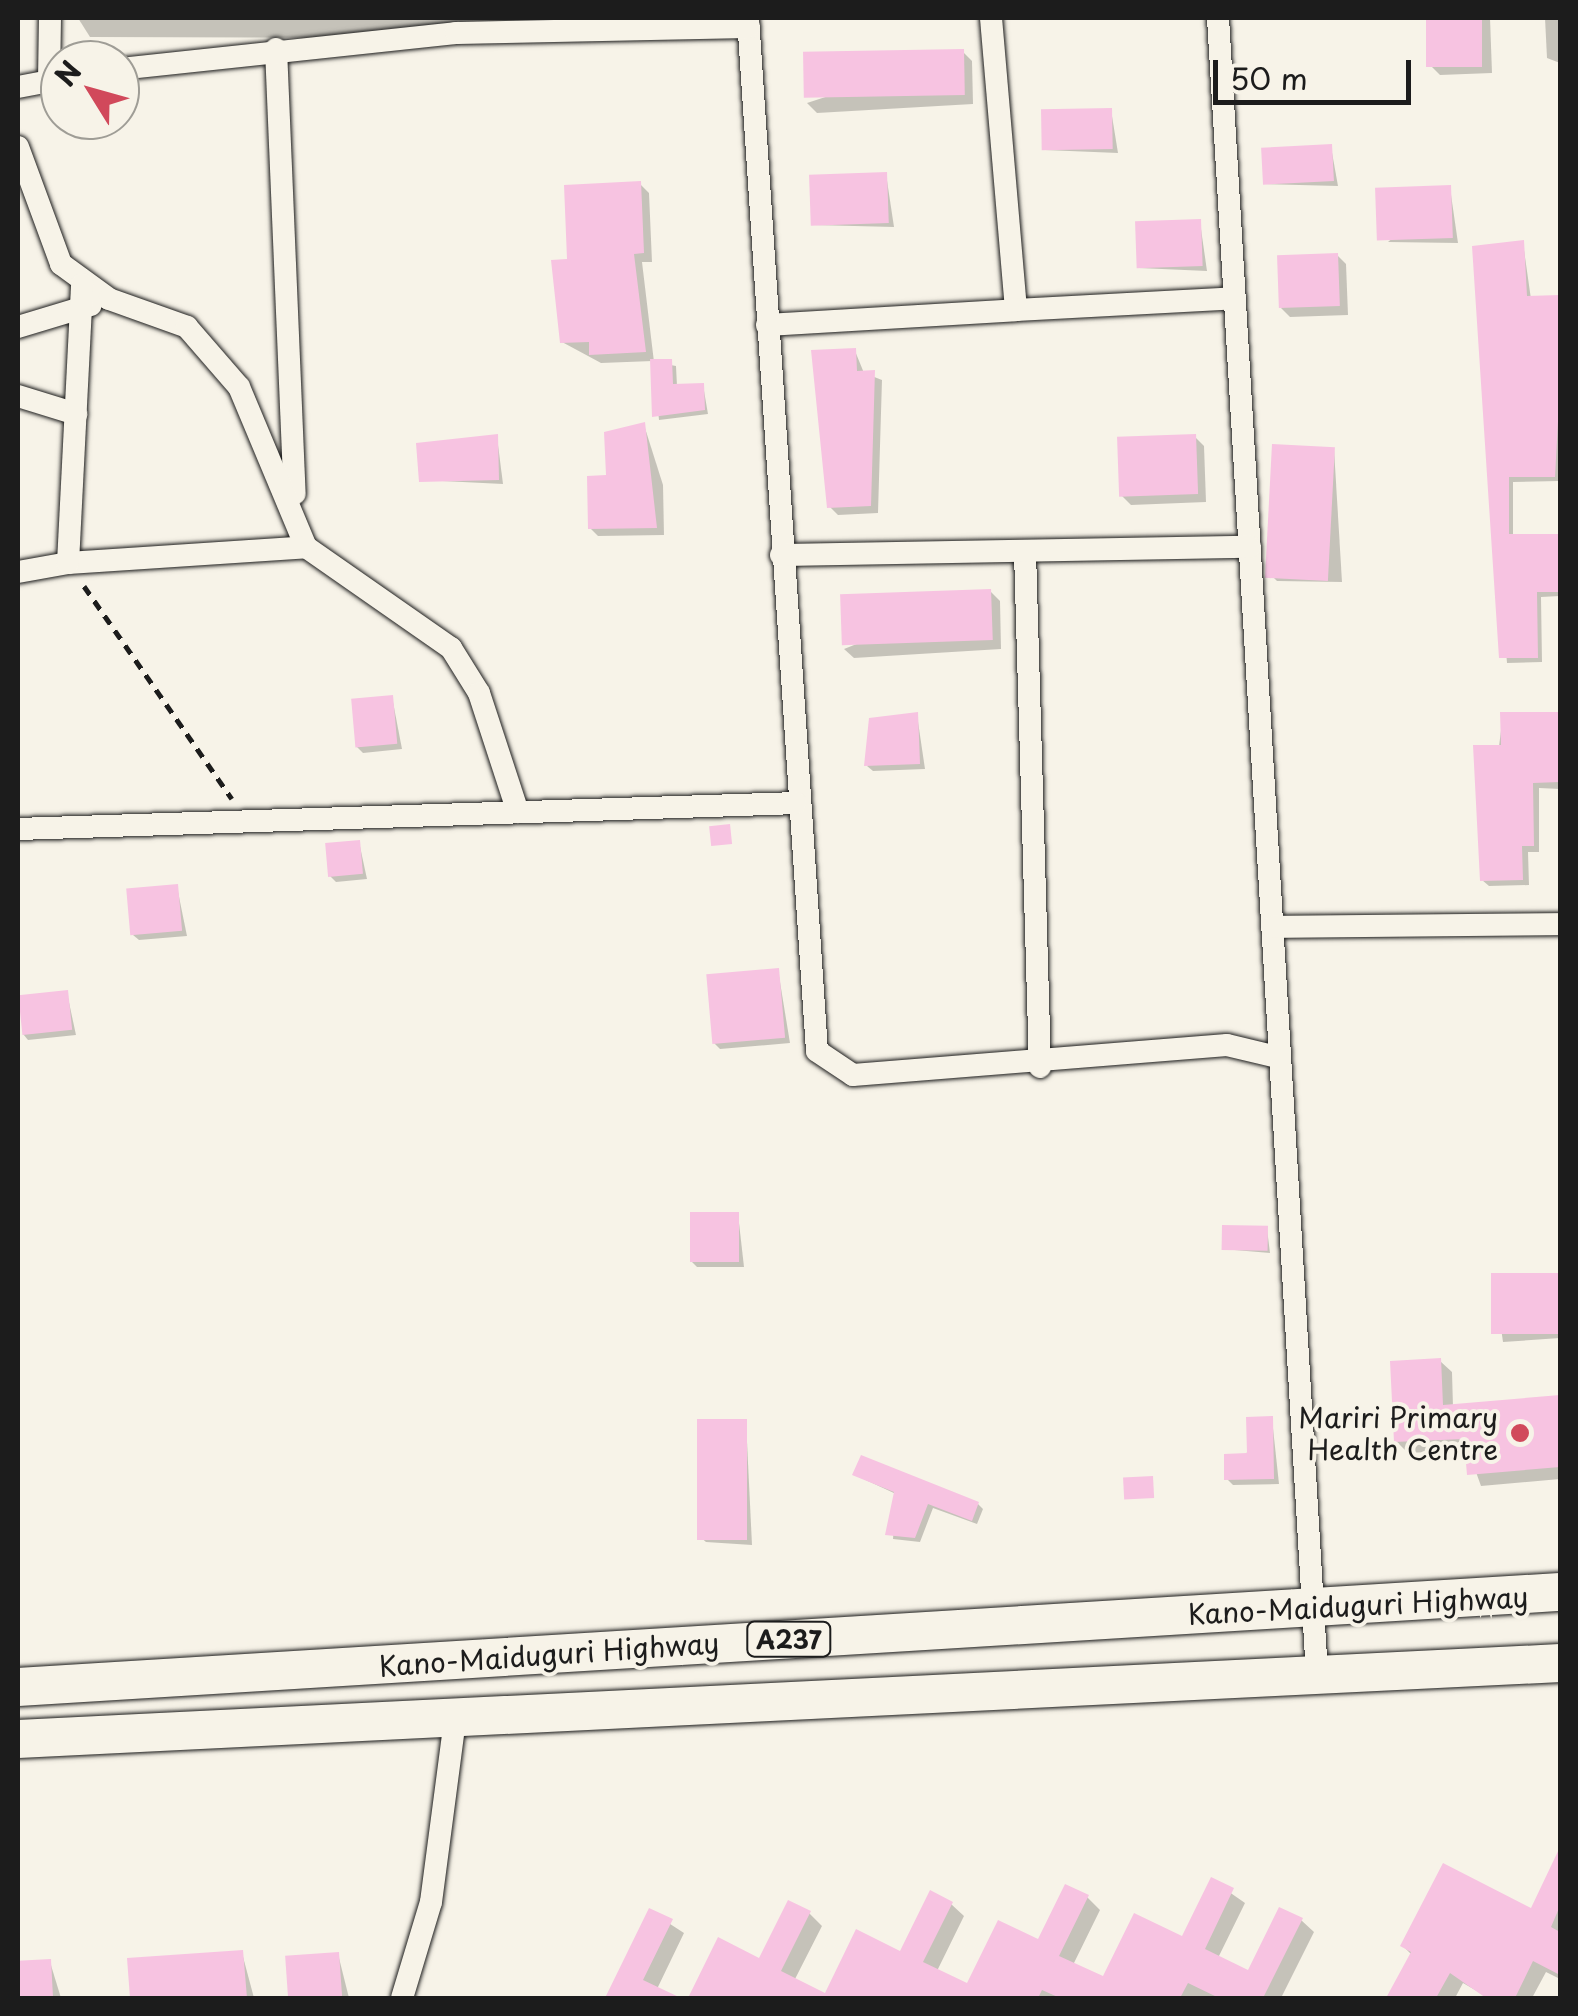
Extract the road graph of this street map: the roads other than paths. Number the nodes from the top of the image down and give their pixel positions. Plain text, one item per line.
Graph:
1 (991, 18) edge
2 (1218, 18) edge
3 (748, 22) edge
4 (276, 49) junction
5 (140, 66) edge
6 (18, 147) edge
7 (82, 296) junction
8 (1235, 298) junction
9 (1016, 310) junction
10 (767, 325) junction
11 (18, 327) edge
12 (18, 396) edge
13 (76, 414) junction
14 (296, 517) junction
15 (1250, 546) junction
16 (306, 547) junction
17 (1025, 552) junction
18 (781, 555) junction
19 (68, 563) junction
20 (18, 572) edge
21 (796, 802) junction
22 (518, 812) junction
23 (18, 829) edge
24 (1560, 924) edge
25 (1273, 927) junction
26 (1278, 1057) junction
27 (1040, 1067) junction
28 (1560, 1592) edge
29 (1316, 1608) junction
30 (1560, 1663) edge
31 (1317, 1676) junction
32 (18, 1687) edge
33 (456, 1712) junction
34 (18, 1738) edge
35 (402, 1998) edge

1 - 9 street
2 - 8 street
3 - 4 street
3 - 10 street
4 - 5 street
4 - 14 street
6 - 7 street
7 - 11 street
7 - 13 street
7 - 14 street
8 - 9 street
8 - 15 street
9 - 10 street
10 - 18 street
12 - 13 street
13 - 19 street
14 - 16 street
15 - 17 street
15 - 25 street
16 - 19 street
16 - 22 street
17 - 18 street
17 - 27 street
18 - 21 street
19 - 20 street
21 - 22 street
21 - 27 street
22 - 23 street
24 - 25 street
25 - 26 street
26 - 27 street
26 - 29 street
28 - 29 highway, Kano-Maiduguri Highway / A237
29 - 31 street
29 - 32 highway, Kano-Maiduguri Highway / A237
30 - 31 highway, Kano-Maiduguri Highway / A237
31 - 33 highway, Kano-Maiduguri Highway / A237
33 - 34 highway, Kano-Maiduguri Highway / A237
33 - 35 street

